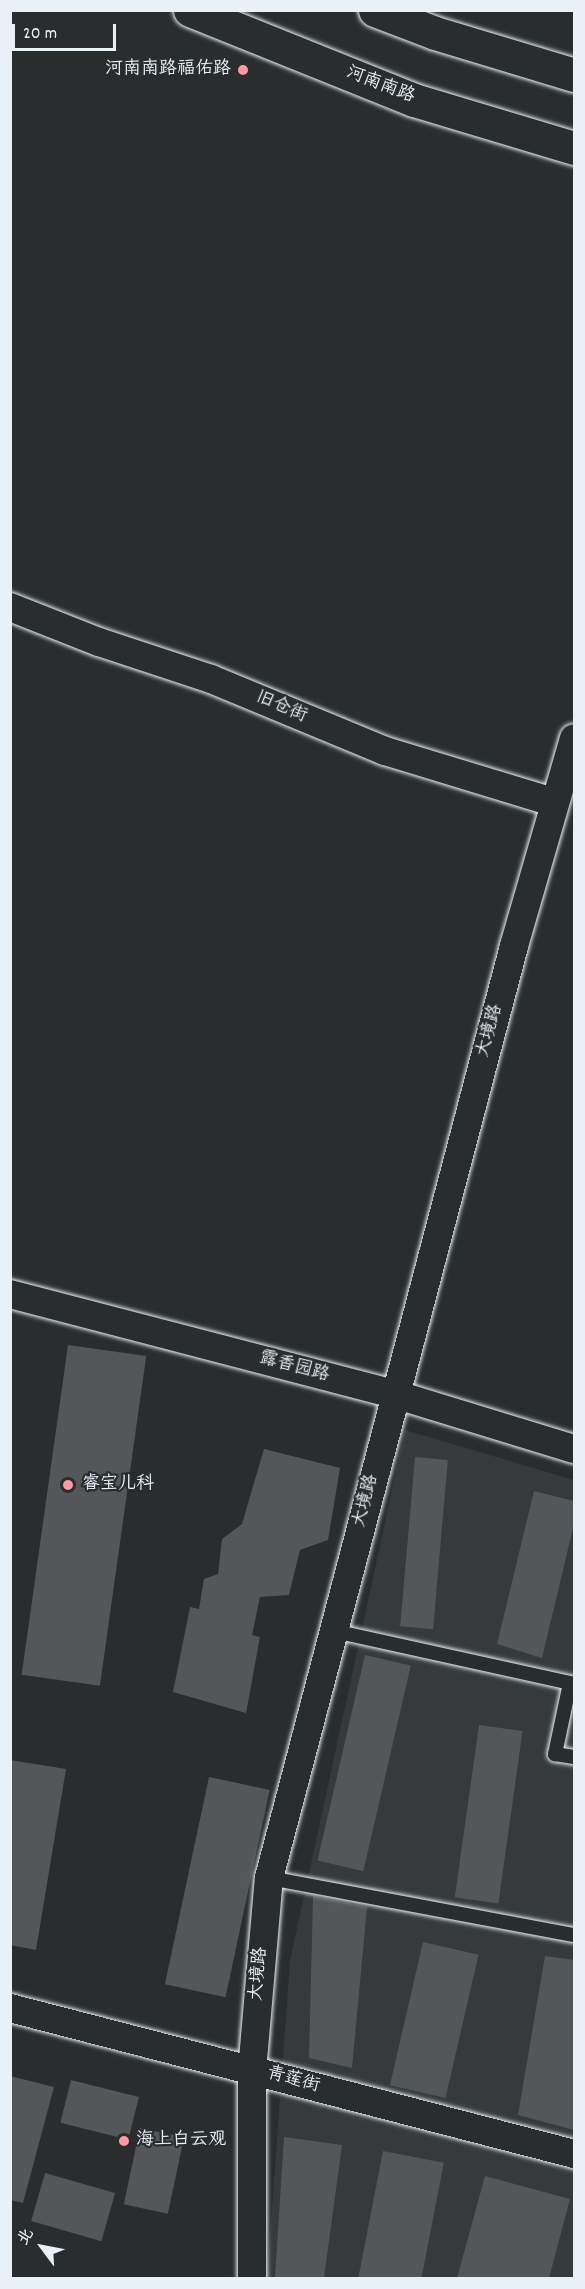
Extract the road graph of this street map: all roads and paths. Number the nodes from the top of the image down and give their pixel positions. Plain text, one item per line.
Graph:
1 (190, 10) edge
2 (375, 10) edge
3 (574, 75) edge
4 (574, 148) edge
5 (10, 607) edge
6 (573, 745) edge
7 (553, 802) junction
8 (10, 1294) edge
9 (394, 1394) junction
10 (574, 1449) edge
11 (334, 1631) junction
12 (574, 1757) edge
13 (269, 1878) junction
14 (574, 1935) edge
15 (10, 2008) edge
16 (252, 2071) junction
17 (574, 2154) edge
18 (252, 2278) edge

1 - 4 main road, 河南南路
2 - 3 main road
5 - 7 street, 旧仓街
6 - 7 street, 大境路
7 - 9 street, 大境路
8 - 9 street, 露香园路
9 - 10 street, 露香园路
9 - 11 street, 大境路
11 - 12 lane
11 - 13 street, 大境路
13 - 14 lane
13 - 16 street, 大境路
15 - 16 street, 青莲街
16 - 17 street, 青莲街
16 - 18 street, 大境路

